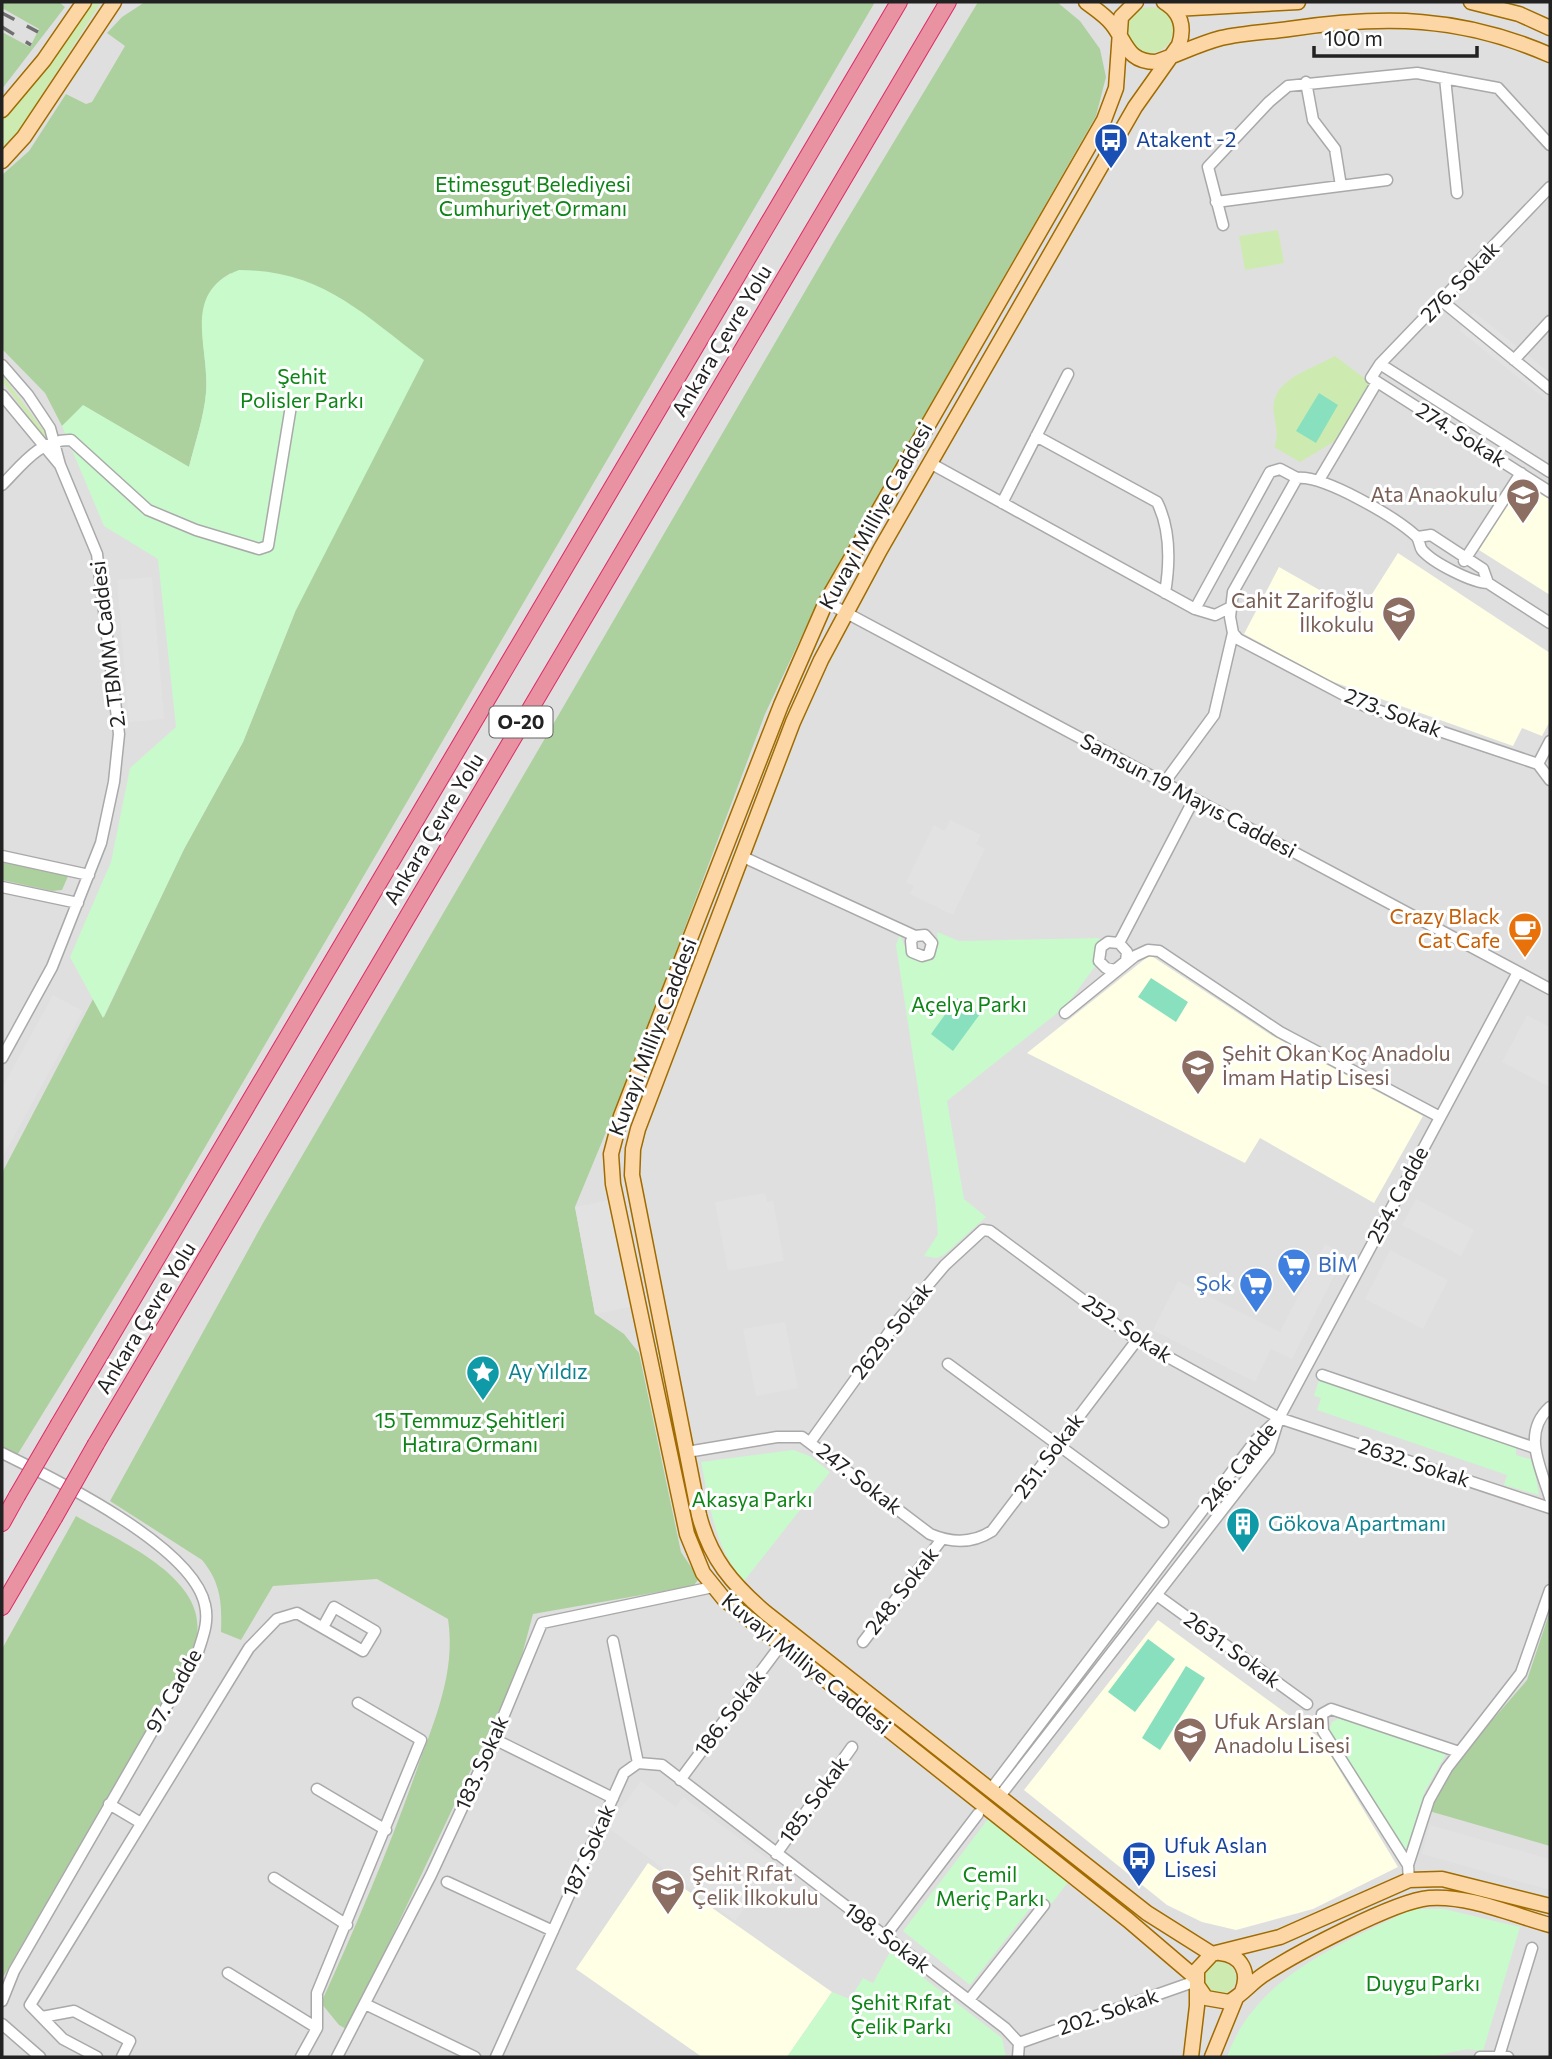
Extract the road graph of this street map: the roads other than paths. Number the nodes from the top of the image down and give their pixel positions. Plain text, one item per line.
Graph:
1 (83, 2) edge
2 (114, 2) edge
3 (899, 2) edge
4 (948, 2) edge
5 (1086, 2) edge
6 (1136, 2) edge
7 (1298, 2) edge
8 (1471, 2) edge
9 (1172, 4) edge
10 (1550, 28) edge
11 (1119, 37) junction
12 (1173, 53) junction
13 (1550, 55) edge
14 (1445, 78) junction
15 (1306, 82) junction
16 (2, 110) edge
17 (1550, 145) edge
18 (2, 161) edge
19 (1388, 180) dead end
20 (1341, 186) junction
21 (1550, 187) edge
22 (1457, 193) dead end
23 (1216, 202) junction
24 (1223, 225) dead end
25 (1441, 301) junction
26 (1550, 321) edge
27 (1514, 359) junction
28 (1380, 364) junction
29 (2, 365) edge
30 (1068, 374) dead end
31 (1374, 380) junction
32 (1550, 389) edge
33 (2, 395) edge
34 (291, 406) dead end
35 (1036, 436) junction
36 (55, 439) junction
37 (42, 446) junction
38 (930, 463) junction
39 (60, 465) junction
40 (1550, 472) edge
41 (1521, 473) junction
42 (1297, 478) junction
43 (1319, 480) junction
44 (2, 485) edge
45 (1550, 492) edge
46 (1002, 503) junction
47 (1418, 537) junction
48 (1466, 557) junction
49 (1456, 572) junction
50 (1488, 583) junction
51 (1165, 593) junction
52 (826, 602) junction
53 (1231, 607) junction
54 (1195, 609) junction
55 (845, 612) junction
56 (1550, 622) edge
57 (1233, 633) junction
58 (1550, 741) edge
59 (1538, 764) junction
60 (1550, 780) edge
61 (1164, 783) junction
62 (1194, 799) junction
63 (2, 856) edge
64 (741, 856) junction
65 (89, 874) junction
66 (2, 887) edge
67 (78, 903) junction
68 (915, 936) dead end
69 (1119, 943) junction
70 (1120, 968) junction
71 (1518, 972) junction
72 (1550, 989) edge
73 (1065, 1013) dead end
74 (2, 1058) edge
75 (1440, 1117) junction
76 (983, 1230) joint
77 (655, 1297) junction
78 (638, 1299) junction
79 (1137, 1340) junction
80 (948, 1364) dead end
81 (1322, 1375) dead end
82 (1550, 1407) edge
83 (1279, 1418) junction
84 (811, 1441) junction
85 (1058, 1445) junction
86 (1535, 1448) junction
87 (687, 1452) junction
88 (2, 1453) edge
89 (1550, 1498) edge
90 (1550, 1508) edge
91 (1163, 1522) dead end
92 (2, 1523) edge
93 (942, 1539) junction
94 (713, 1587) junction
95 (1550, 1590) edge
96 (1158, 1596) junction
97 (2, 1607) edge
98 (323, 1628) junction
99 (613, 1642) dead end
100 (863, 1642) dead end
101 (780, 1646) junction
102 (358, 1703) dead end
103 (1307, 1704) dead end
104 (494, 1739) junction
105 (852, 1747) dead end
106 (1459, 1752) junction
107 (638, 1763) junction
108 (680, 1780) junction
109 (317, 1789) dead end
110 (995, 1792) junction
111 (613, 1798) junction
112 (109, 1804) junction
113 (983, 1808) junction
114 (141, 1824) junction
115 (386, 1830) junction
116 (776, 1854) junction
117 (1408, 1872) junction
118 (274, 1878) dead end
119 (447, 1882) dead end
120 (1044, 1905) dead end
121 (1550, 1906) edge
122 (347, 1925) junction
123 (1550, 1925) edge
124 (553, 1931) junction
125 (885, 1936) junction
126 (1532, 1948) dead end
127 (1216, 1954) junction
128 (228, 1973) dead end
129 (1197, 1981) junction
130 (1239, 1995) junction
131 (969, 2000) junction
132 (2, 2001) edge
133 (365, 2004) junction
134 (42, 2017) junction
135 (2, 2024) edge
136 (317, 2028) junction
137 (1019, 2043) junction
138 (40, 2057) edge
139 (97, 2057) edge
140 (122, 2057) edge
141 (301, 2057) edge
142 (337, 2057) edge
143 (475, 2057) edge
144 (496, 2057) edge
145 (1018, 2057) edge
146 (1191, 2057) edge
147 (1212, 2057) edge
148 (1480, 2057) edge
149 (1503, 2057) edge

1 - 16 main road
2 - 18 main road
3 - 92 highway, Ankara Çevre Yolu / O-20, bridge
4 - 97 highway, Ankara Çevre Yolu / O-20, bridge
5 - 11 main road
6 - 11 main road, Kuvayi Milliye Caddesi
7 - 9 main road
8 - 10 main road
9 - 12 main road
11 - 12 main road
11 - 52 main road, Kuvayi Milliye Caddesi
12 - 13 main road
12 - 38 main road, Kuvayi Milliye Caddesi
14 - 15 street
14 - 17 street
14 - 22 street
15 - 20 street
15 - 23 street
19 - 20 street
20 - 23 street
21 - 25 street, 276. Sokak
23 - 24 street
25 - 27 street
25 - 28 street, 276. Sokak
26 - 27 street
27 - 32 street
28 - 31 street, 276. Sokak
28 - 40 street, 274. Sokak
29 - 36 street, 2. TBMM Caddesi
30 - 35 street
31 - 41 street, 274. Sokak
31 - 43 street, 276. Sokak
33 - 37 street, 2. TBMM Caddesi
34 - 36 street
35 - 46 street
35 - 51 street
36 - 37 street
36 - 39 street, 2. TBMM Caddesi
37 - 39 street, 2. TBMM Caddesi
37 - 44 street
38 - 46 street
38 - 55 main road, Kuvayi Milliye Caddesi
39 - 65 street, 2. TBMM Caddesi
41 - 45 street, 274. Sokak
41 - 48 street
42 - 43 street
42 - 53 street
42 - 54 street
43 - 47 street
46 - 51 street
47 - 48 street
47 - 49 street
48 - 49 street
48 - 50 street
49 - 50 street
50 - 56 street
51 - 54 street
52 - 55 street, Samsun 19 Mayıs Caddesi
52 - 78 main road, Kuvayi Milliye Caddesi
53 - 54 street
53 - 57 street
55 - 61 street, Samsun 19 Mayıs Caddesi
55 - 64 main road, Kuvayi Milliye Caddesi
57 - 59 street, 273. Sokak
57 - 61 street
58 - 59 street
59 - 60 street
61 - 62 street, Samsun 19 Mayıs Caddesi
62 - 69 street
62 - 71 street, Samsun 19 Mayıs Caddesi
63 - 65 street
64 - 68 street
64 - 77 main road, Kuvayi Milliye Caddesi
65 - 67 street, 2. TBMM Caddesi
66 - 67 street
67 - 74 street, 2. TBMM Caddesi
69 - 70 street
69 - 70 street
70 - 73 street
70 - 75 street
71 - 72 street, Samsun 19 Mayıs Caddesi
71 - 75 street, 254. Cadde
75 - 83 street, 254. Cadde
76 - 79 street, 252. Sokak
76 - 84 street, 2629. Sokak
77 - 78 main road
77 - 87 main road, Kuvayi Milliye Caddesi
78 - 94 main road, Kuvayi Milliye Caddesi
79 - 83 street, 252. Sokak
79 - 85 street, 251. Sokak
80 - 85 street
81 - 86 street
82 - 86 street
83 - 90 street, 2632. Sokak
83 - 96 street, 246. Cadde
83 - 110 street, 246. Cadde
84 - 87 street, 247. Sokak
84 - 93 street, 247. Sokak
85 - 91 street
85 - 93 street, 251. Sokak
86 - 89 street
87 - 110 main road, Kuvayi Milliye Caddesi
88 - 112 street, 97. Cadde
93 - 100 street, 248. Sokak
94 - 101 main road, Kuvayi Milliye Caddesi
94 - 104 street, 183. Sokak
95 - 106 street
96 - 103 street, 2631. Sokak
96 - 110 street, 246. Cadde
98 - 98 street
98 - 114 street
99 - 107 street
101 - 108 street, 186. Sokak
101 - 113 main road, Kuvayi Milliye Caddesi
102 - 115 street
104 - 111 street
104 - 133 street, 183. Sokak
105 - 116 street, 185. Sokak
106 - 117 street
106 - 117 street
107 - 108 street, 198. Sokak
107 - 111 street, 187. Sokak
108 - 116 street, 198. Sokak
109 - 115 street
110 - 113 main road
110 - 127 main road, Kuvayi Milliye Caddesi
111 - 124 street, 187. Sokak
112 - 114 street
112 - 132 street, 97. Cadde
113 - 125 street
113 - 129 main road, Kuvayi Milliye Caddesi
114 - 134 street
115 - 122 street
116 - 125 street, 198. Sokak
117 - 121 main road
117 - 127 main road
118 - 122 street
119 - 124 street
120 - 131 street
122 - 136 street
123 - 130 main road
124 - 144 street, 187. Sokak
125 - 131 street, 198. Sokak
126 - 149 street
127 - 129 main road
127 - 130 main road
128 - 136 street
129 - 130 main road
129 - 137 street, 202. Sokak
129 - 146 main road
130 - 147 main road
131 - 137 street, 198. Sokak
133 - 142 street, 183. Sokak
133 - 143 street
134 - 139 street
134 - 140 street
135 - 138 street
136 - 141 street
137 - 145 street
148 - 149 street

